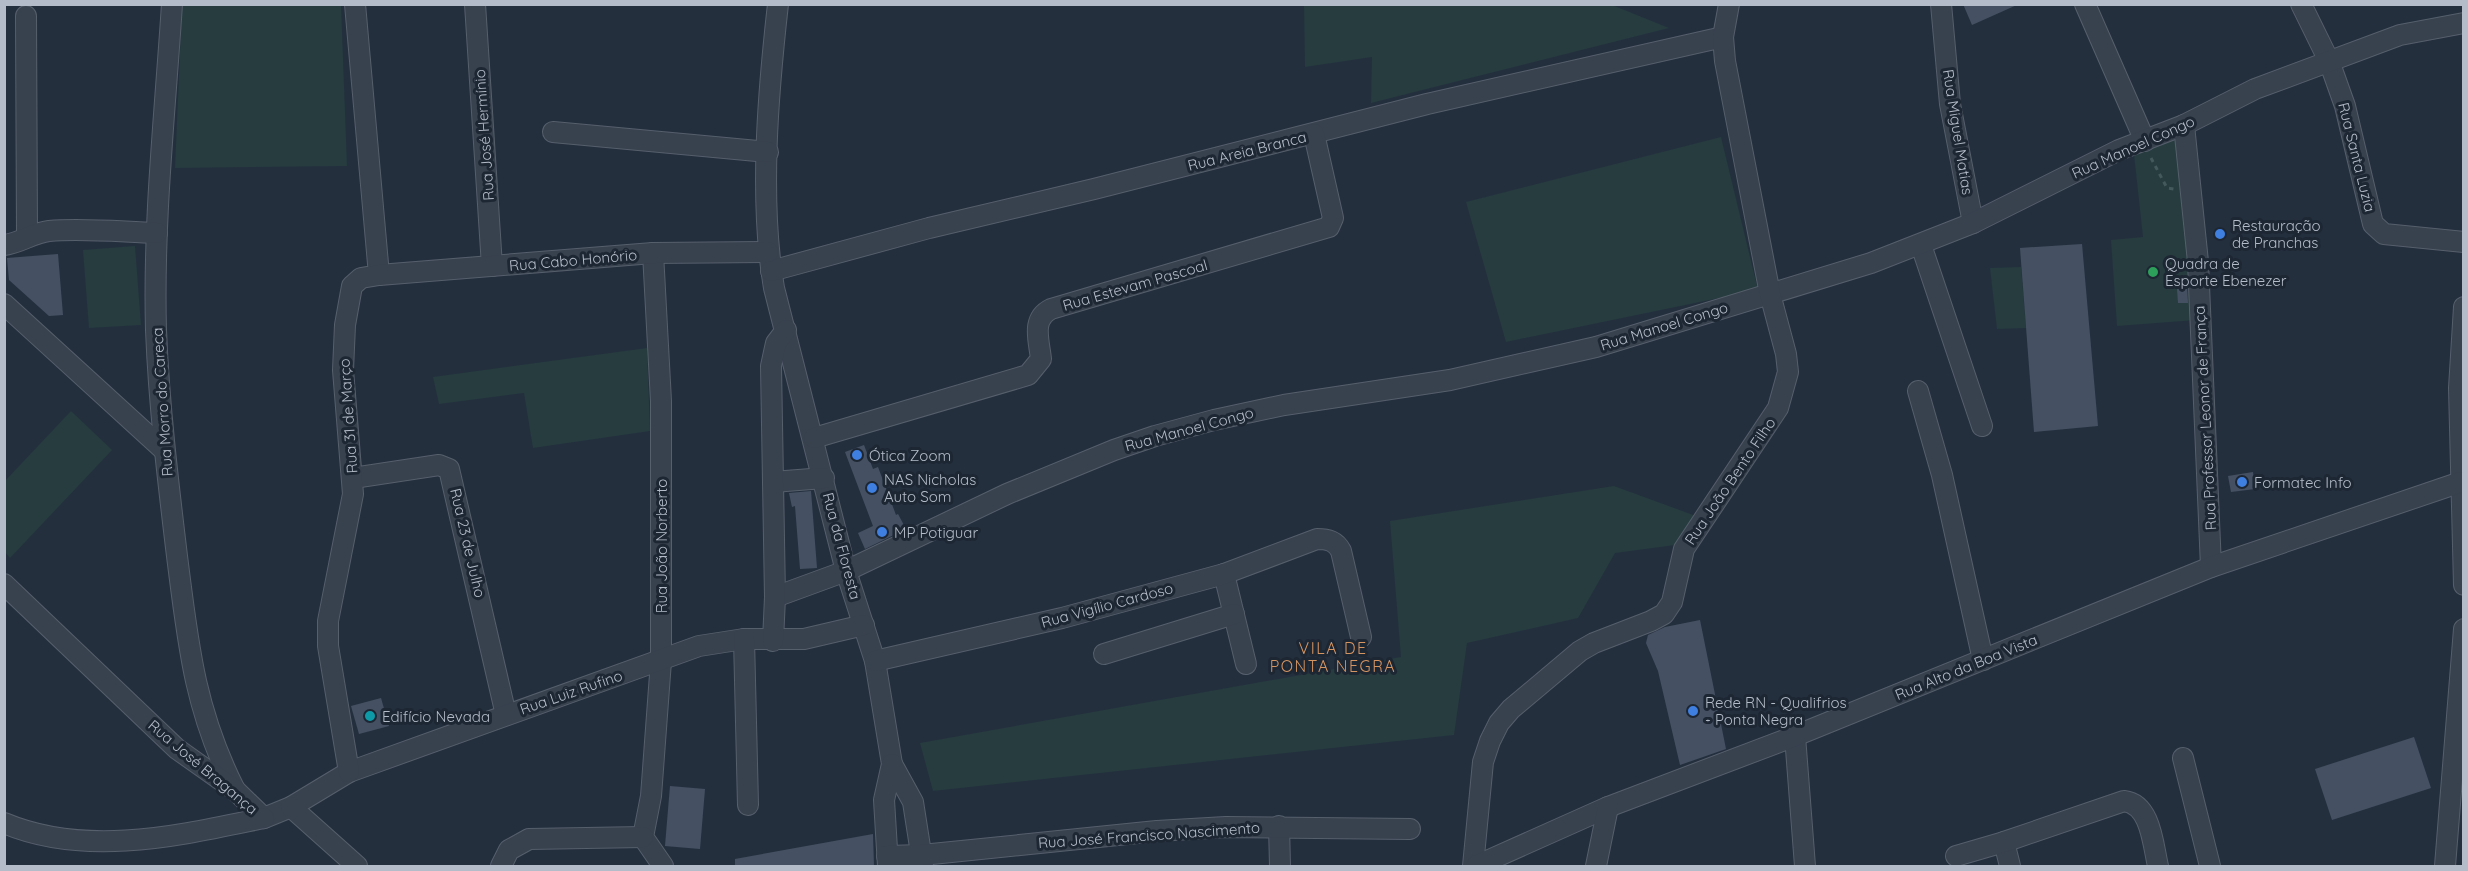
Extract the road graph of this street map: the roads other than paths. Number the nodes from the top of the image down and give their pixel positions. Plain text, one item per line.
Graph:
1 (172, 4) edge
2 (355, 4) edge
3 (475, 4) edge
4 (778, 4) edge
5 (1729, 4) edge
6 (1941, 4) edge
7 (2085, 4) edge
8 (2301, 4) edge
9 (26, 16) dead end
10 (2463, 23) edge
11 (1723, 37) junction
12 (2329, 61) junction
13 (2184, 125) junction
14 (553, 132) dead end
15 (1314, 134) junction
16 (2145, 141) junction
17 (768, 152) junction
18 (1973, 223) junction
19 (158, 233) junction
20 (27, 235) junction
21 (2463, 242) edge
22 (4, 245) edge
23 (1924, 252) junction
24 (653, 253) junction
25 (769, 261) junction
26 (492, 266) junction
27 (379, 275) junction
28 (1770, 294) junction
29 (4, 304) edge
30 (2463, 307) edge
31 (786, 330) junction
32 (2461, 387) edge
33 (1918, 391) dead end
34 (1982, 426) dead end
35 (814, 438) junction
36 (164, 450) junction
37 (353, 478) junction
38 (824, 478) junction
39 (773, 482) junction
40 (2461, 482) junction
41 (2211, 567) junction
42 (846, 571) junction
43 (1224, 574) junction
44 (4, 584) edge
45 (2463, 585) edge
46 (776, 597) junction
47 (1234, 614) junction
48 (864, 625) junction
49 (2463, 628) edge
50 (1361, 637) dead end
51 (744, 639) junction
52 (773, 641) junction
53 (1104, 654) dead end
54 (1983, 660) junction
55 (661, 661) junction
56 (875, 662) junction
57 (1246, 664) dead end
58 (506, 715) junction
59 (1796, 736) junction
60 (2183, 758) dead end
61 (892, 764) junction
62 (349, 772) junction
63 (2457, 788) edge
64 (235, 790) junction
65 (748, 805) dead end
66 (291, 807) junction
67 (1608, 807) junction
68 (264, 818) junction
69 (4, 823) edge
70 (1279, 826) junction
71 (1410, 829) dead end
72 (643, 837) junction
73 (2004, 842) junction
74 (1956, 856) dead end
75 (888, 861) edge
76 (922, 861) edge
77 (357, 867) edge
78 (501, 867) edge
79 (663, 867) edge
80 (1280, 867) edge
81 (1475, 867) edge
82 (1596, 867) edge
83 (1804, 867) edge
84 (2010, 867) edge
85 (2158, 867) edge
86 (2210, 867) edge
87 (2445, 867) edge

1 - 19 street, Rua Morro do Careca
2 - 27 street
3 - 26 street, Rua José Hermínio
4 - 17 street, Rua da Floresta
5 - 11 street, Rua João Bento Filho
6 - 18 street, Rua Miguel Matias
7 - 16 street
8 - 12 street, Rua Santa Luzia
9 - 20 street
10 - 12 street, Rua Manoel Congo
11 - 15 street, Rua Areia Branca
11 - 28 street, Rua João Bento Filho
12 - 13 street, Rua Manoel Congo
12 - 21 street, Rua Santa Luzia
13 - 16 street, Rua Manoel Congo
13 - 41 street, Rua Professor Leonor de França
14 - 17 street
15 - 25 street, Rua Areia Branca
15 - 35 street, Rua Estevam Pascoal
16 - 18 street, Rua Manoel Congo
17 - 25 street, Rua da Floresta
18 - 23 street, Rua Manoel Congo
19 - 20 street
19 - 36 street, Rua Morro do Careca
20 - 22 street
23 - 28 street, Rua Manoel Congo
23 - 34 street
24 - 25 street, Rua Cabo Honório
24 - 26 street, Rua Cabo Honório
24 - 55 street, Rua João Norberto
25 - 31 street, Rua da Floresta
26 - 27 street, Rua Cabo Honório
27 - 37 street, Rua 31 de Março
28 - 42 street, Rua Manoel Congo
28 - 81 street, Rua João Bento Filho
29 - 36 street
30 - 32 street
31 - 35 street, Rua da Floresta
31 - 39 street
32 - 40 street
33 - 54 street
35 - 38 street, Rua da Floresta
36 - 64 street, Rua Morro do Careca
37 - 58 street, Rua 23 de Julho
37 - 62 street, Rua 31 de Março
38 - 39 street
38 - 42 street, Rua da Floresta
39 - 46 street
40 - 41 street, Rua Alto da Boa Vista
40 - 45 street
41 - 54 street, Rua Alto da Boa Vista
42 - 46 street, Rua Manoel Congo
42 - 48 street, Rua da Floresta
43 - 47 street
43 - 50 street, Rua Vigílio Cardoso
43 - 56 street, Rua Vigílio Cardoso
44 - 64 street, Rua José Bragança
46 - 52 street
47 - 53 street
47 - 57 street
48 - 52 street, Rua Luiz Rufino
48 - 56 street, Rua da Floresta
49 - 63 street
51 - 52 street, Rua Luiz Rufino
51 - 55 street, Rua Luiz Rufino
51 - 65 street
54 - 59 street, Rua Alto da Boa Vista
55 - 58 street, Rua Luiz Rufino
55 - 72 street, Rua João Norberto
56 - 61 street, Rua da Floresta
58 - 62 street, Rua Luiz Rufino
59 - 67 street, Rua Alto da Boa Vista
59 - 83 street
60 - 86 street
61 - 75 street, Rua da Floresta
61 - 76 street, Rua da Floresta
62 - 66 street, Rua Luiz Rufino
63 - 87 street
64 - 68 street, Rua José Bragança
66 - 68 street, Rua José Bragança
66 - 77 street
67 - 81 street, Rua Alto da Boa Vista
67 - 82 street
68 - 69 street
70 - 71 street, Rua José Francisco Nascimento
70 - 76 street, Rua José Francisco Nascimento
70 - 80 street
72 - 78 street
72 - 79 street
73 - 74 street
73 - 84 street
73 - 85 street
75 - 76 street, Rua José Francisco Nascimento

